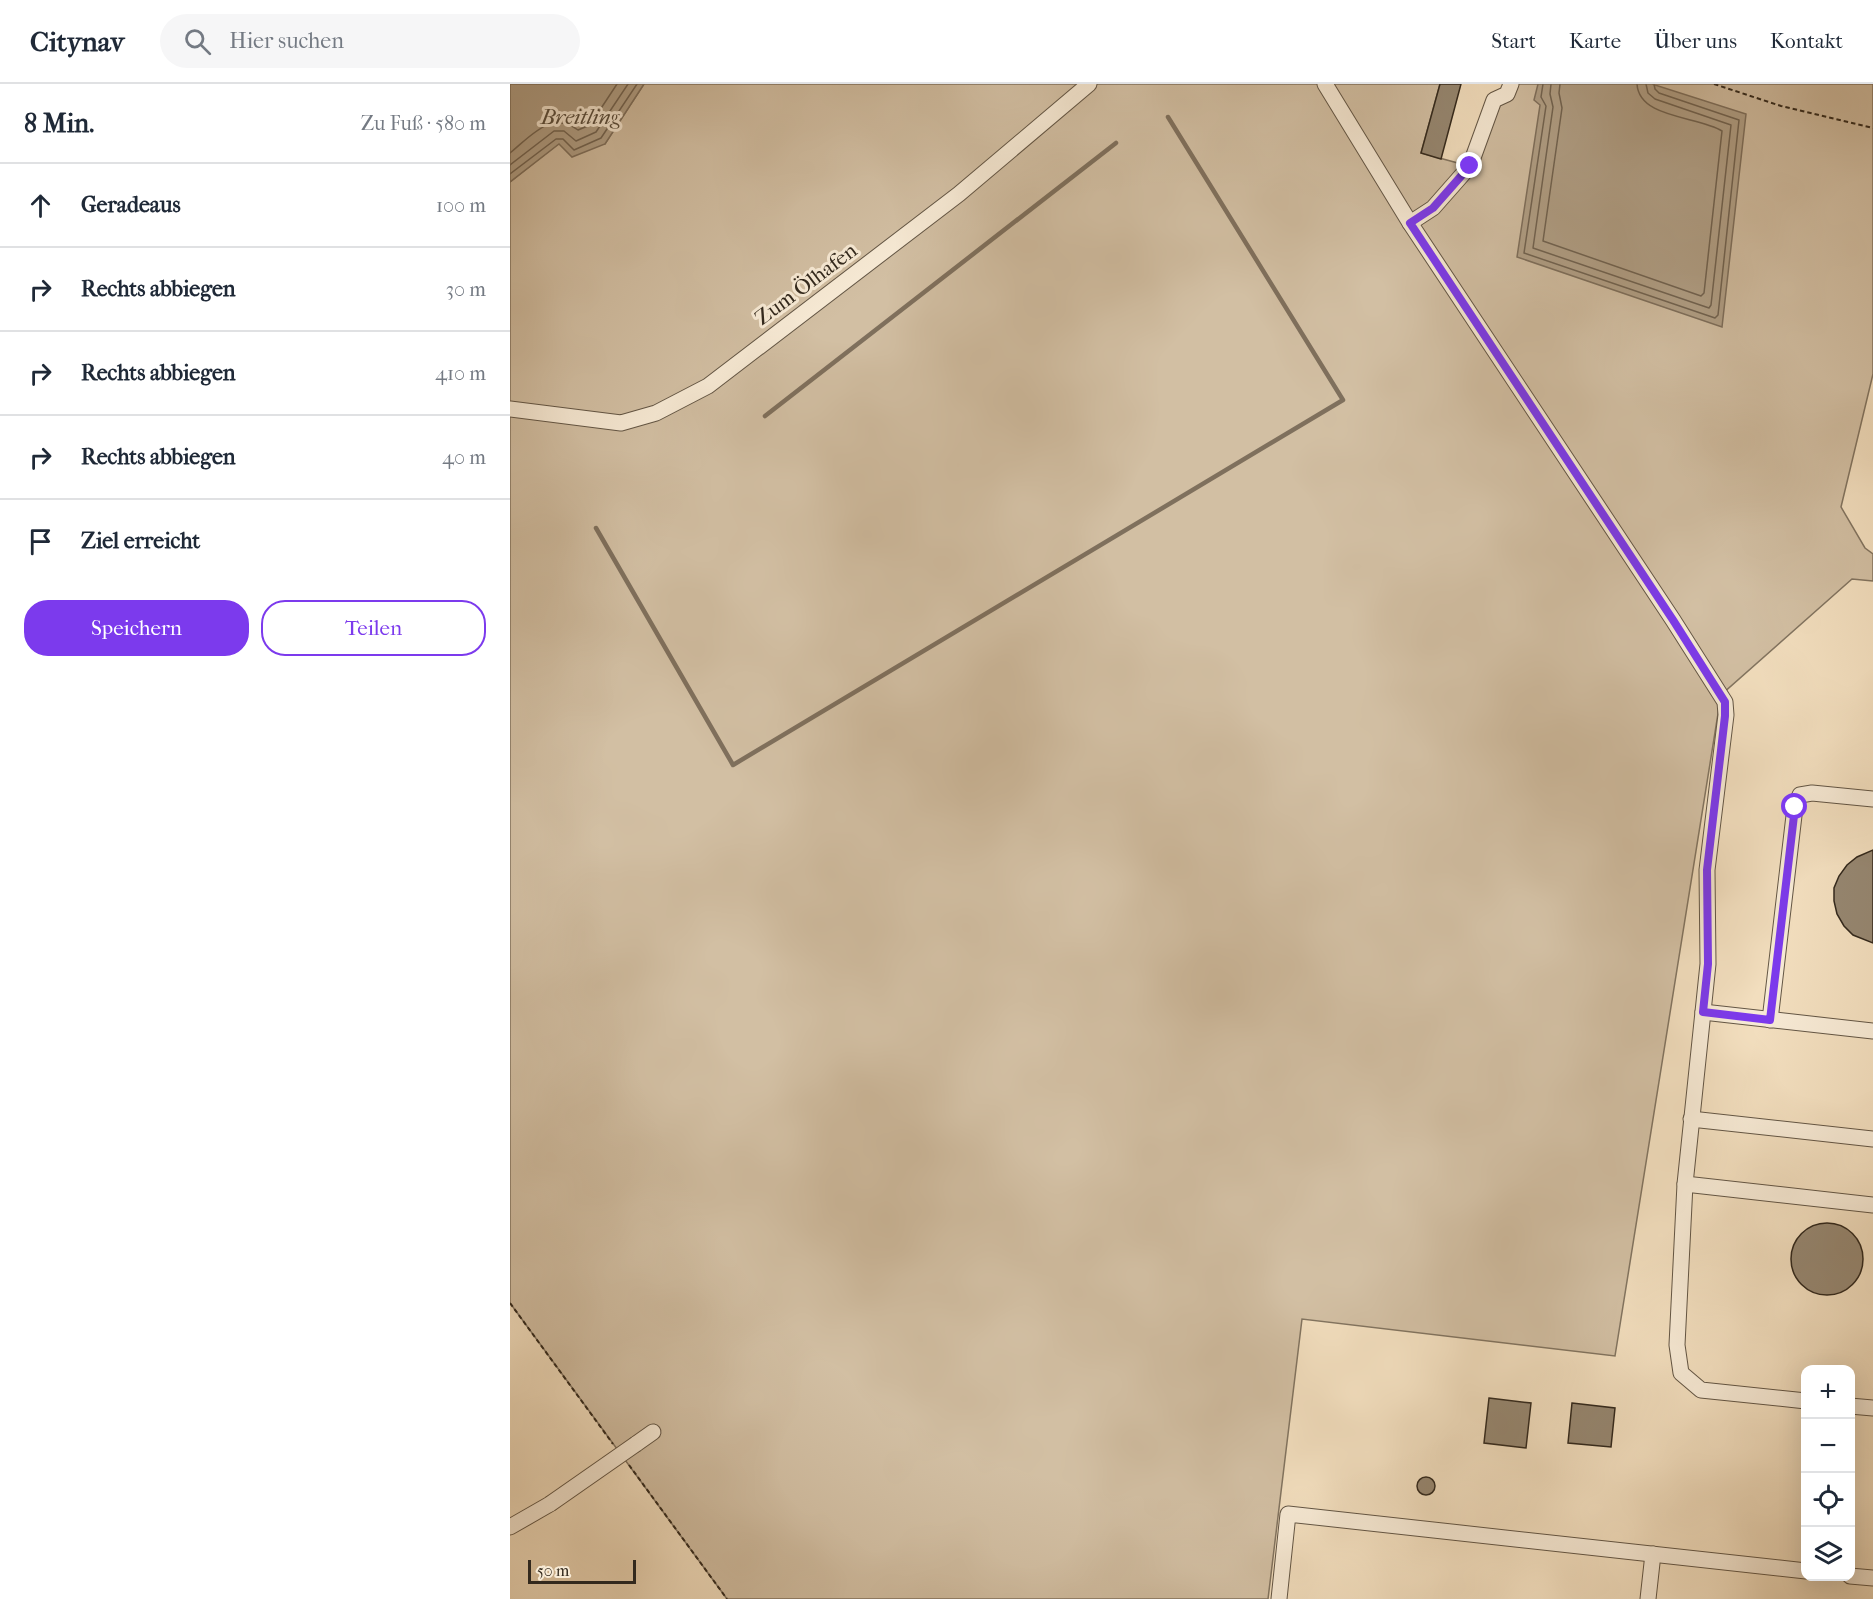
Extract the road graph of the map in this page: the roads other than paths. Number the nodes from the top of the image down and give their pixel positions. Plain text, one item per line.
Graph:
1 (1089, 84) edge
2 (1325, 84) edge
3 (1511, 84) edge
4 (1410, 223) junction
5 (510, 409) edge
6 (1873, 799) edge
7 (1703, 1012) junction
8 (1770, 1020) junction
9 (1873, 1032) edge
10 (1691, 1119) junction
11 (1873, 1139) edge
12 (1685, 1184) junction
13 (1873, 1205) edge
14 (1801, 1400) edge
15 (1855, 1406) edge
16 (1873, 1408) edge
17 (653, 1431) dead end
18 (510, 1527) edge
19 (1653, 1554) junction
20 (1801, 1570) edge
21 (1855, 1576) edge
22 (1873, 1578) edge
23 (1279, 1599) edge
24 (1648, 1599) edge

1 - 5 street, Zum Ölhafen
2 - 4 street
3 - 4 street
4 - 7 street
6 - 8 street
7 - 8 street
7 - 10 street
8 - 9 street
10 - 11 street
10 - 12 street
12 - 13 street
12 - 14 street
15 - 16 street
17 - 18 street, bridge
19 - 20 street
19 - 23 street
19 - 24 street
21 - 22 street

